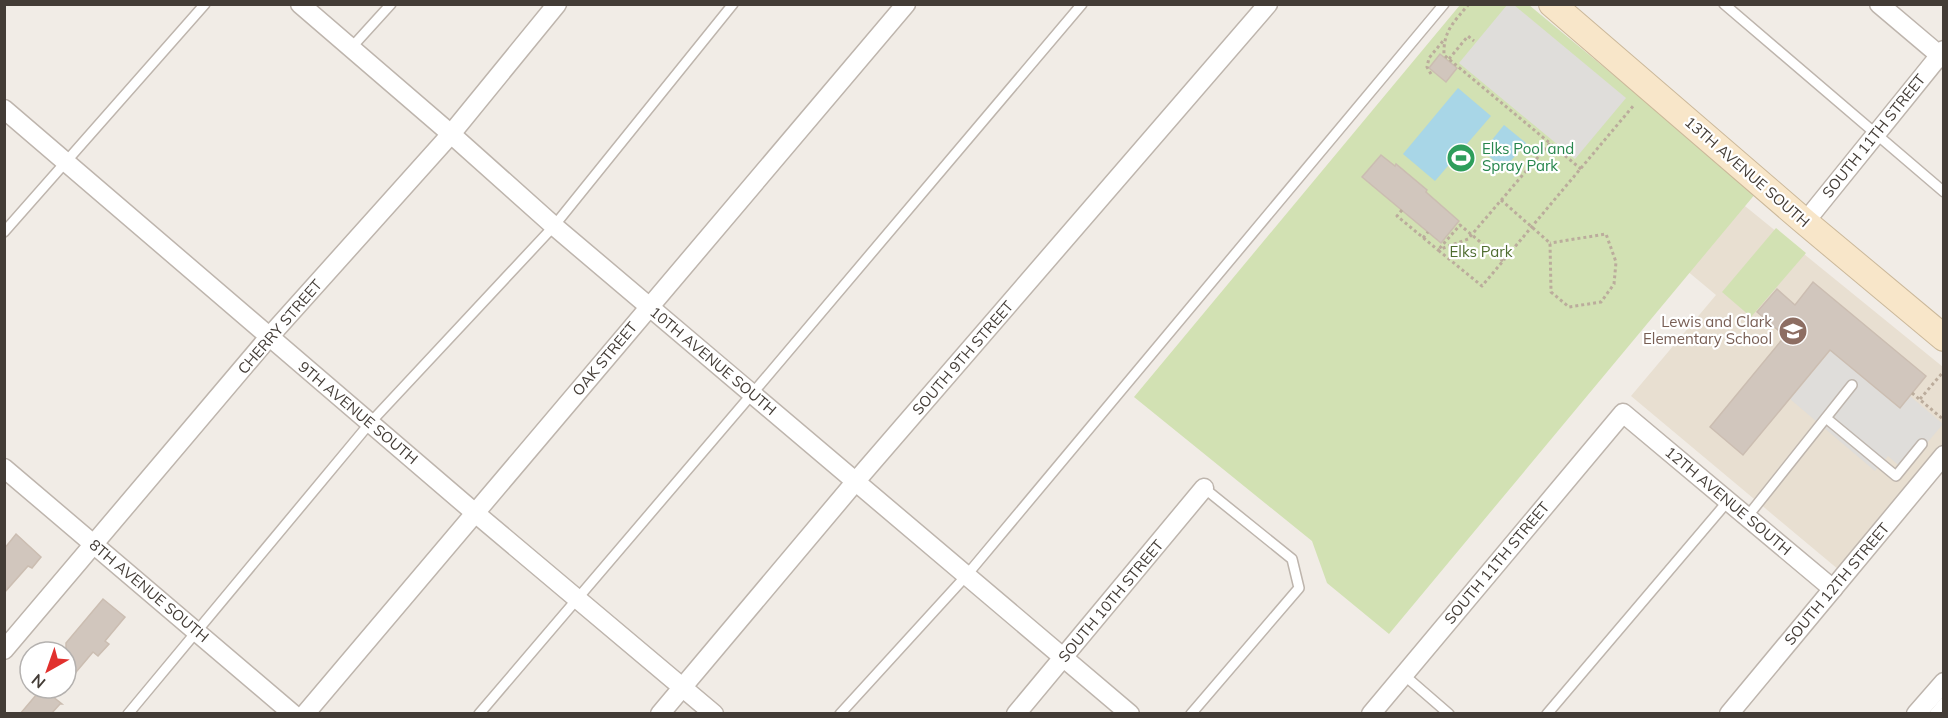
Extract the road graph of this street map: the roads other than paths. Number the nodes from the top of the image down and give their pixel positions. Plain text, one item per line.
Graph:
1 (205, 4) edge
2 (300, 4) edge
3 (391, 4) edge
4 (557, 4) edge
5 (733, 4) edge
6 (906, 4) edge
7 (1082, 4) edge
8 (1268, 4) edge
9 (1444, 4) edge
10 (1552, 4) edge
11 (1724, 4) edge
12 (1879, 4) edge
13 (351, 48) junction
14 (1942, 54) edge
15 (4, 109) edge
16 (451, 134) junction
17 (1874, 135) junction
18 (65, 161) junction
19 (1944, 192) edge
20 (1804, 222) junction
21 (554, 226) junction
22 (4, 232) edge
23 (649, 307) junction
24 (269, 337) junction
25 (1944, 338) edge
26 (1852, 385) dead end
27 (753, 394) junction
28 (1623, 413) joint
29 (1826, 418) junction
30 (370, 423) junction
31 (1922, 444) dead end
32 (1944, 455) edge
33 (4, 468) edge
34 (856, 481) junction
35 (1204, 488) joint
36 (1728, 501) junction
37 (474, 512) junction
38 (1746, 517) junction
39 (95, 545) junction
40 (966, 576) junction
41 (1833, 590) junction
42 (578, 599) junction
43 (197, 632) junction
44 (4, 650) edge
45 (1064, 658) junction
46 (1404, 675) junction
47 (1944, 682) edge
48 (682, 687) junction
49 (1944, 702) edge
50 (128, 714) edge
51 (293, 714) edge
52 (305, 714) edge
53 (478, 714) edge
54 (660, 714) edge
55 (714, 714) edge
56 (840, 714) edge
57 (1016, 714) edge
58 (1130, 714) edge
59 (1191, 714) edge
60 (1371, 714) edge
61 (1449, 714) edge
62 (1547, 714) edge
63 (1730, 714) edge
64 (1916, 714) edge
65 (1934, 714) edge

1 - 18 lane
2 - 13 street, 10TH AVENUE SOUTH
3 - 13 lane
4 - 16 street, CHERRY STREET
5 - 21 lane
6 - 23 street, OAK STREET
7 - 27 lane
8 - 34 street, SOUTH 9TH STREET
9 - 40 lane
10 - 20 street, 13TH AVENUE SOUTH
11 - 17 lane
12 - 14 street
13 - 16 street, 10TH AVENUE SOUTH
14 - 17 street, SOUTH 11TH STREET
15 - 18 street, 9TH AVENUE SOUTH
16 - 21 street, 10TH AVENUE SOUTH
16 - 24 street, CHERRY STREET
17 - 19 lane
17 - 20 street, SOUTH 11TH STREET
18 - 22 lane
18 - 24 street, 9TH AVENUE SOUTH
20 - 25 street, 13TH AVENUE SOUTH
21 - 23 street, 10TH AVENUE SOUTH
21 - 30 lane
23 - 27 street, 10TH AVENUE SOUTH
23 - 37 street, OAK STREET
24 - 30 street, 9TH AVENUE SOUTH
24 - 39 street, CHERRY STREET
26 - 29 lane
27 - 34 street, 10TH AVENUE SOUTH
27 - 42 lane
28 - 36 street, 12TH AVENUE SOUTH
28 - 46 street, SOUTH 11TH STREET
29 - 31 lane
29 - 38 lane
30 - 37 street, 9TH AVENUE SOUTH
30 - 43 lane
32 - 41 street, SOUTH 12TH STREET
33 - 39 street, 8TH AVENUE SOUTH
34 - 40 street, 10TH AVENUE SOUTH
34 - 48 street, SOUTH 9TH STREET
35 - 45 street, SOUTH 10TH STREET
35 - 59 lane
36 - 38 street, 12TH AVENUE SOUTH
36 - 62 lane
37 - 42 street, 9TH AVENUE SOUTH
37 - 52 street, OAK STREET
38 - 41 street, 12TH AVENUE SOUTH
39 - 43 street, 8TH AVENUE SOUTH
39 - 44 street, CHERRY STREET
40 - 45 street, 10TH AVENUE SOUTH
40 - 56 lane
41 - 63 street, SOUTH 12TH STREET
42 - 48 street, 9TH AVENUE SOUTH
42 - 53 lane
43 - 50 lane
43 - 51 street, 8TH AVENUE SOUTH
45 - 57 street, SOUTH 10TH STREET
45 - 58 street, 10TH AVENUE SOUTH
46 - 60 street, SOUTH 11TH STREET
46 - 61 lane
47 - 64 street
48 - 54 street, SOUTH 9TH STREET
48 - 55 street, 9TH AVENUE SOUTH
49 - 65 lane

